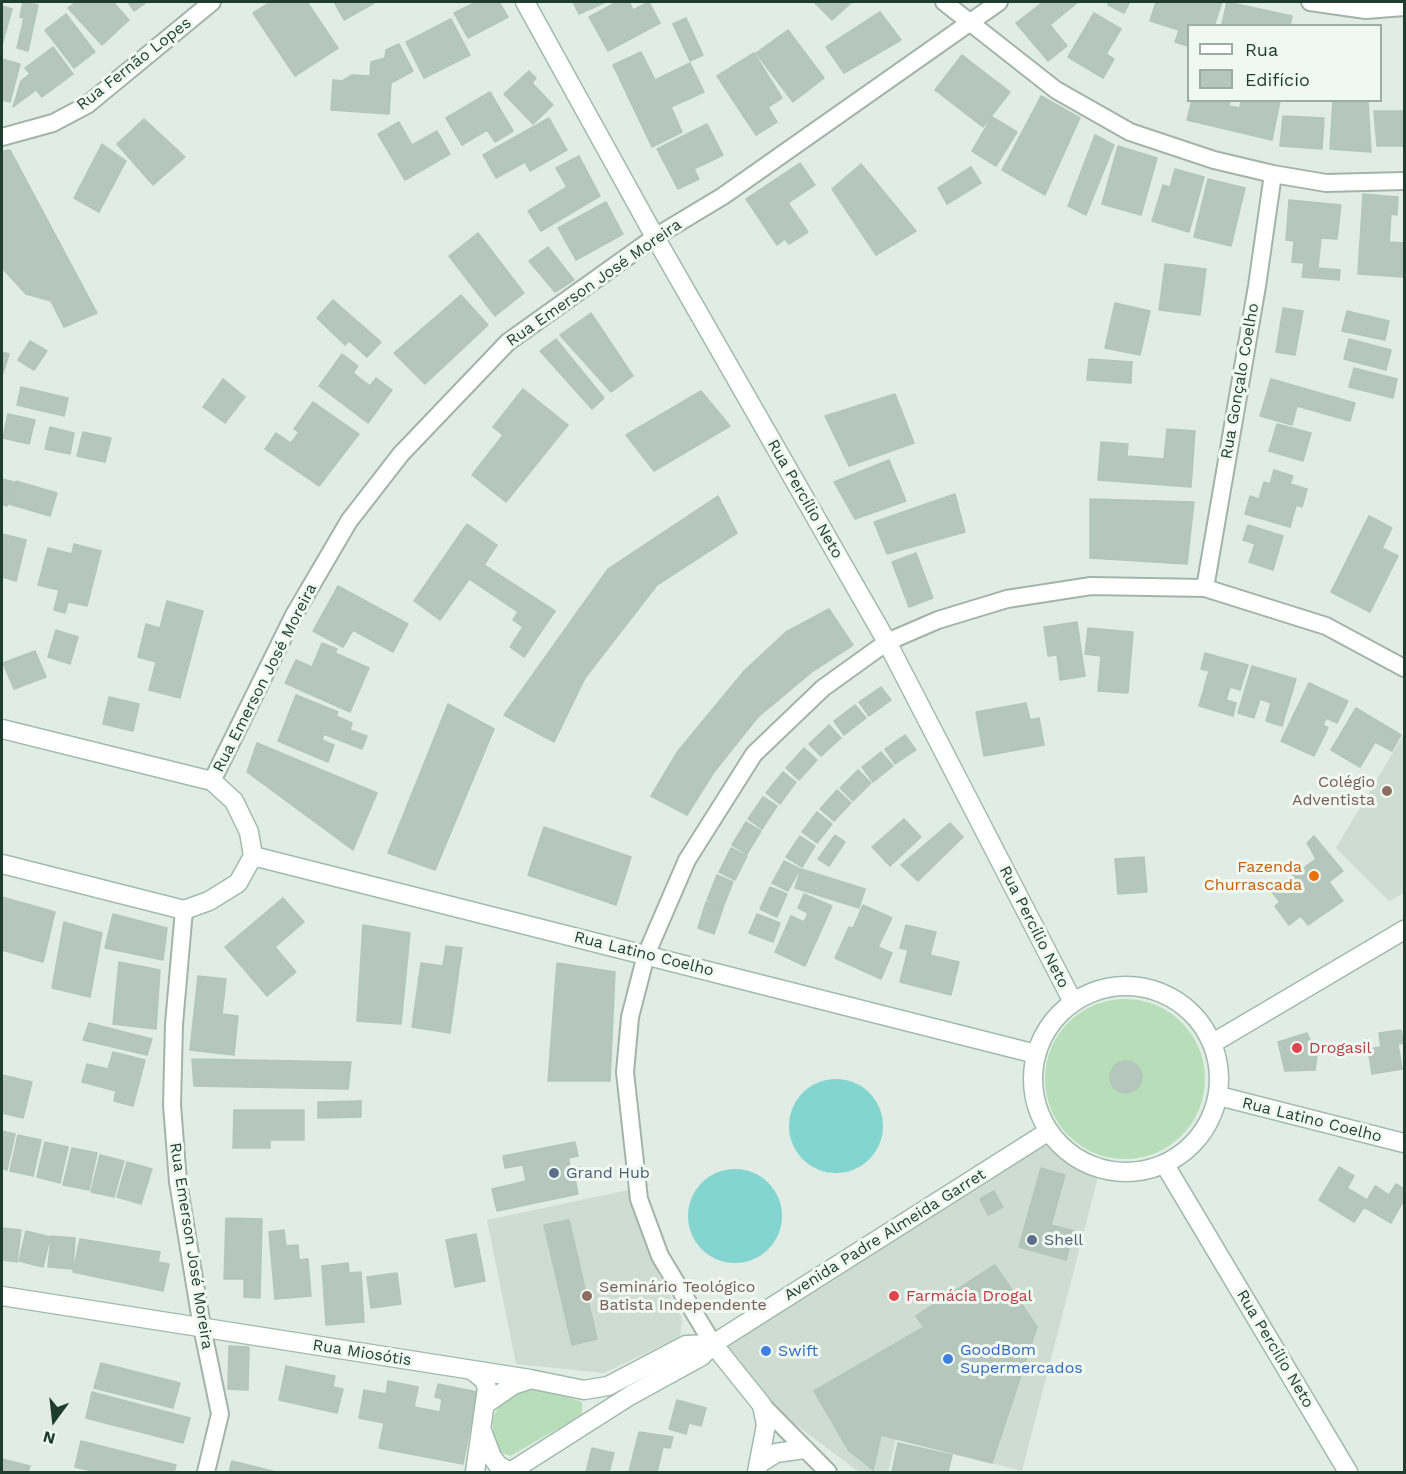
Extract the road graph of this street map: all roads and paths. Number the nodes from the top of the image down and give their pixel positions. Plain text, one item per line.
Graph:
1 (212, 2) edge
2 (525, 2) edge
3 (944, 2) edge
4 (999, 2) edge
5 (1310, 2) edge
6 (1404, 7) edge
7 (969, 22) junction
8 (2, 130) edge
9 (20, 132) junction
10 (2, 137) edge
11 (1273, 174) junction
12 (1404, 181) edge
13 (655, 237) junction
14 (1205, 588) junction
15 (887, 642) junction
16 (1404, 669) edge
17 (2, 729) edge
18 (212, 781) junction
19 (253, 856) junction
20 (2, 864) edge
21 (184, 909) junction
22 (1404, 930) edge
23 (646, 955) junction
24 (1073, 1002) junction
25 (1214, 1043) junction
26 (1036, 1054) junction
27 (1219, 1096) junction
28 (1048, 1131) junction
29 (1404, 1143) edge
30 (1165, 1165) junction
31 (2, 1296) edge
32 (202, 1327) junction
33 (712, 1344) junction
34 (473, 1371) junction
35 (530, 1379) junction
36 (584, 1390) junction
37 (487, 1403) junction
38 (762, 1406) junction
39 (584, 1426) junction
40 (482, 1431) junction
41 (804, 1449) junction
42 (758, 1468) edge
43 (510, 1472) edge
44 (206, 1473) edge
45 (475, 1473) edge
46 (828, 1473) edge
47 (1348, 1473) edge

1 - 9 street, Rua Fernão Lopes
2 - 13 main road, Rua Percílio Neto
3 - 7 street
4 - 7 street, Rua Emerson José Moreira
5 - 6 street
7 - 11 street
7 - 13 street, Rua Emerson José Moreira
8 - 9 street, Rua Fernão Lopes
9 - 10 street, Rua Fernão Lopes
11 - 12 street
11 - 14 street, Rua Gonçalo Coelho
13 - 15 main road, Rua Percílio Neto
13 - 18 street, Rua Emerson José Moreira
14 - 15 street
14 - 16 street
15 - 23 street
15 - 24 main road, Rua Percílio Neto
17 - 18 main road
18 - 19 main road
19 - 21 main road
19 - 23 main road, Rua Latino Coelho
20 - 21 main road
21 - 32 street, Rua Emerson José Moreira
22 - 25 main road
23 - 26 main road, Rua Latino Coelho
23 - 33 street
24 - 25 main road
24 - 26 main road
25 - 27 main road
26 - 28 main road
27 - 29 main road, Rua Latino Coelho
27 - 30 main road
28 - 30 main road
28 - 33 main road, Avenida Padre Almeida Garret
30 - 47 main road, Rua Percílio Neto
31 - 32 main road, Rua Miosótis
32 - 34 main road, Rua Miosótis
32 - 44 street, Rua Emerson José Moreira
33 - 36 main road, Rua Miosótis
33 - 38 main road
33 - 39 main road, Avenida Padre Almeida Garret
34 - 35 main road, Rua Miosótis
34 - 37 main road
35 - 36 main road, Rua Miosótis
35 - 37 main road
36 - 39 main road
37 - 40 main road
38 - 41 street
38 - 42 main road
39 - 43 main road, Avenida Padre Almeida Garret
40 - 43 main road
40 - 45 main road
41 - 42 main road
41 - 46 street

